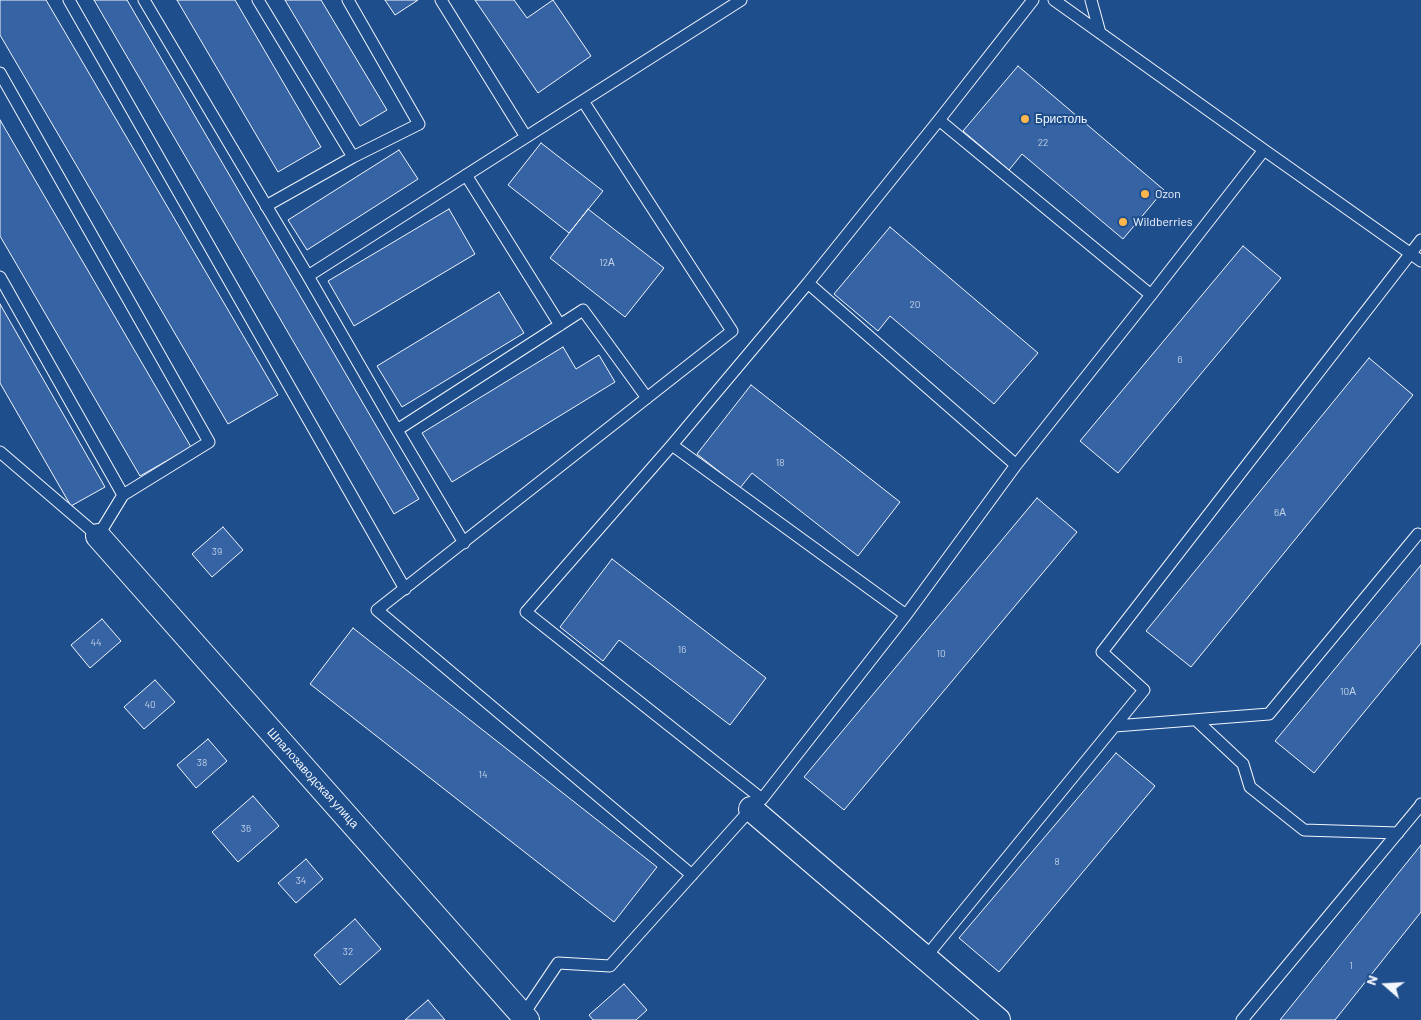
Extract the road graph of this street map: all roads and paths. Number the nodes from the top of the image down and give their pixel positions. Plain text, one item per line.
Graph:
1 (69, 0) edge
2 (144, 0) edge
3 (258, 0) edge
4 (348, 0) edge
5 (441, 0) edge
6 (741, 0) edge
7 (1033, 0) edge
8 (1054, 0) edge
9 (1091, 0) edge
10 (1100, 33) junction
11 (0, 73) edge
12 (583, 101) junction
13 (940, 120) junction
14 (526, 137) junction
15 (1264, 150) junction
16 (353, 157) junction
17 (466, 175) junction
18 (266, 206) junction
19 (1421, 240) edge
20 (1409, 253) junction
21 (1421, 261) edge
22 (308, 276) junction
23 (0, 277) edge
24 (808, 283) junction
25 (1151, 295) junction
26 (560, 325) junction
27 (647, 398) junction
28 (397, 430) junction
29 (672, 445) junction
30 (0, 452) edge
31 (1016, 465) junction
32 (123, 495) junction
33 (1418, 534) dead end
34 (98, 536) junction
35 (464, 542) junction
36 (405, 589) junction
37 (906, 615) junction
38 (1196, 720) junction
39 (1115, 726) junction
40 (757, 804) junction
41 (1421, 804) edge
42 (1398, 833) junction
43 (692, 875) junction
44 (926, 958) junction
45 (523, 1018) edge
46 (998, 1020) edge
47 (1242, 1020) edge

1 - 36 lane
2 - 18 lane
3 - 16 lane
4 - 16 lane
5 - 14 lane
6 - 12 lane
7 - 13 lane
8 - 10 lane
9 - 10 lane
10 - 15 lane
11 - 32 lane
12 - 14 lane
12 - 27 lane
13 - 24 lane
13 - 25 lane
14 - 17 lane
15 - 20 lane
15 - 25 lane
16 - 18 lane
17 - 22 lane
17 - 26 lane
18 - 22 lane
19 - 20 lane
20 - 21 lane
20 - 39 lane
22 - 28 lane
23 - 32 lane
24 - 29 lane
24 - 31 lane
25 - 31 lane
26 - 27 lane
26 - 28 lane
27 - 35 lane
28 - 35 lane
29 - 37 lane
29 - 40 lane
30 - 34 lane
31 - 37 lane
32 - 34 lane
33 - 38 lane
34 - 45 street, Шпалозаводская улица
35 - 36 lane
36 - 43 lane
37 - 40 lane
38 - 39 lane
38 - 42 lane
39 - 44 lane
40 - 43 lane
40 - 44 street
41 - 42 lane
42 - 47 lane
43 - 45 lane
44 - 46 street

